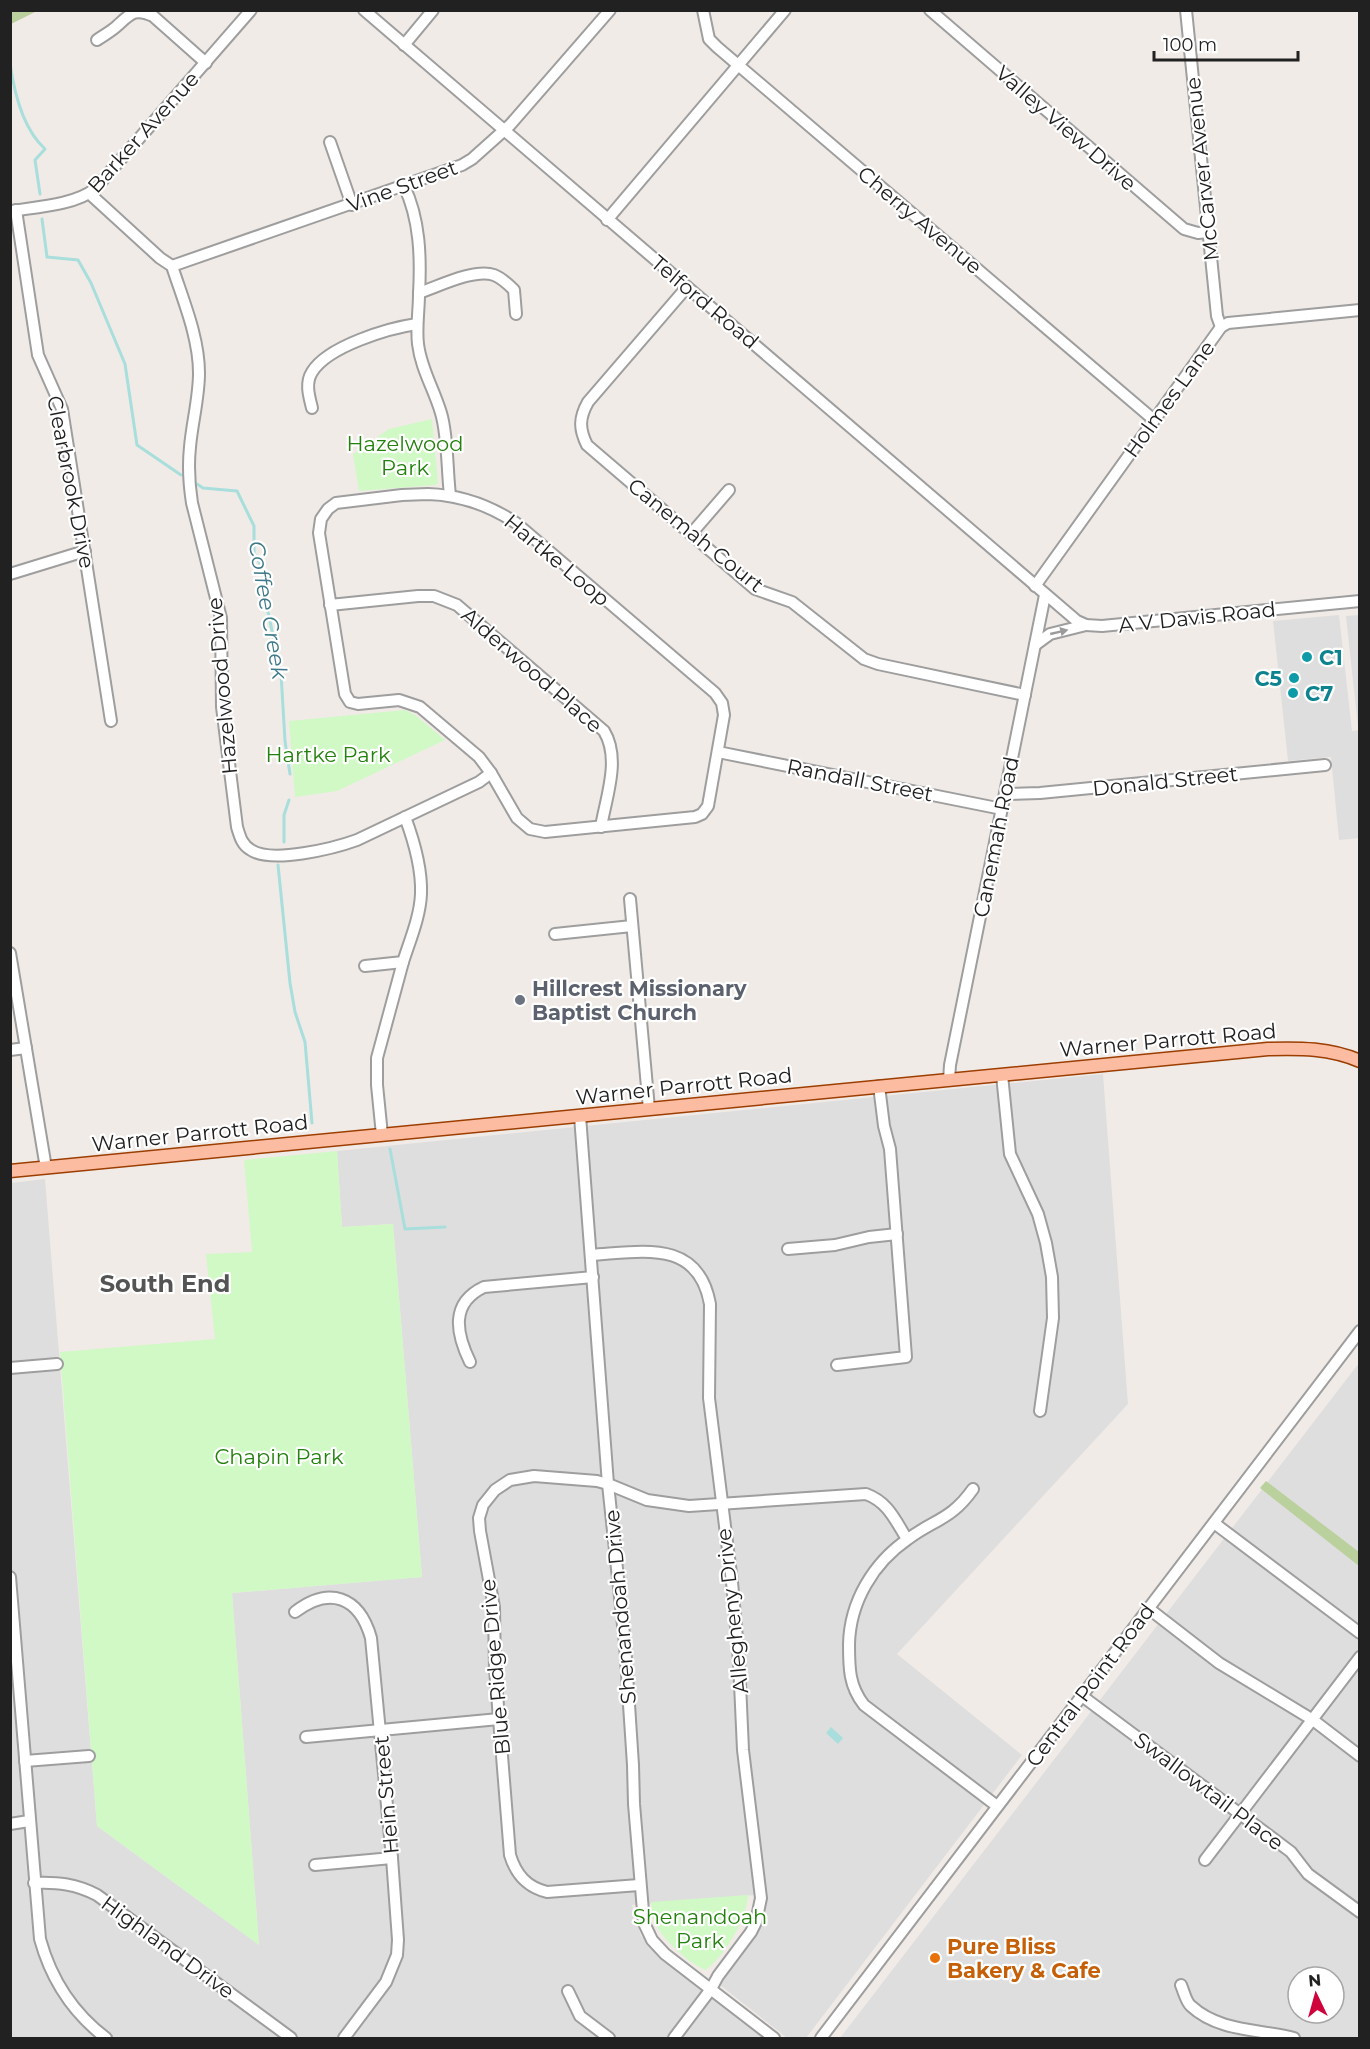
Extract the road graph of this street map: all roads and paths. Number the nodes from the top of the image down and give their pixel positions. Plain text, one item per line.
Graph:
1 (250, 10) edge
2 (364, 10) edge
3 (433, 10) edge
4 (610, 10) edge
5 (703, 10) edge
6 (785, 10) edge
7 (930, 10) edge
8 (1186, 10) edge
9 (97, 40) dead end
10 (404, 45) junction
11 (206, 63) junction
12 (738, 66) junction
13 (502, 131) junction
14 (330, 142) dead end
15 (404, 186) junction
16 (90, 194) junction
17 (352, 205) junction
18 (13, 211) edge
19 (607, 220) junction
20 (1208, 232) junction
21 (172, 266) junction
22 (687, 287) junction
23 (419, 293) junction
24 (1359, 310) edge
25 (516, 314) dead end
26 (417, 324) junction
27 (1221, 327) junction
28 (312, 408) dead end
29 (1154, 420) junction
30 (729, 490) dead end
31 (450, 495) junction
32 (691, 534) junction
33 (85, 551) junction
34 (10, 574) edge
35 (1035, 586) junction
36 (1045, 595) junction
37 (1359, 601) edge
38 (330, 605) junction
39 (1086, 625) junction
40 (1035, 645) junction
41 (1025, 695) junction
42 (111, 721) dead end
43 (718, 752) junction
44 (1325, 765) dead end
45 (492, 773) junction
46 (1005, 794) junction
47 (1002, 809) junction
48 (405, 817) junction
49 (601, 827) junction
50 (630, 899) dead end
51 (632, 926) junction
52 (555, 934) dead end
53 (10, 952) edge
54 (403, 962) junction
55 (365, 966) dead end
56 (26, 1048) junction
57 (10, 1050) edge
58 (1359, 1061) edge
59 (1002, 1075) junction
60 (949, 1080) junction
61 (879, 1086) junction
62 (649, 1109) junction
63 (580, 1116) junction
64 (382, 1135) junction
65 (46, 1168) junction
66 (10, 1171) edge
67 (897, 1234) junction
68 (788, 1249) dead end
69 (591, 1255) junction
70 (593, 1277) junction
71 (1359, 1331) edge
72 (470, 1362) dead end
73 (57, 1364) dead end
74 (837, 1365) dead end
75 (10, 1368) edge
76 (1040, 1411) dead end
77 (608, 1484) junction
78 (973, 1489) dead end
79 (722, 1504) junction
80 (1214, 1523) junction
81 (907, 1539) junction
82 (10, 1577) edge
83 (1148, 1608) junction
84 (295, 1612) dead end
85 (1359, 1633) edge
86 (1359, 1657) edge
87 (1082, 1696) junction
88 (499, 1719) junction
89 (1313, 1720) junction
90 (381, 1730) junction
91 (306, 1737) dead end
92 (89, 1756) dead end
93 (1359, 1756) edge
94 (25, 1761) junction
95 (997, 1806) junction
96 (1241, 1815) junction
97 (29, 1821) junction
98 (10, 1824) edge
99 (392, 1858) junction
100 (1206, 1860) dead end
101 (315, 1864) dead end
102 (34, 1883) junction
103 (639, 1885) junction
104 (1359, 1912) edge
105 (1181, 1985) dead end
106 (711, 1989) junction
107 (568, 1991) dead end
108 (106, 2038) edge
109 (291, 2038) edge
110 (344, 2038) edge
111 (609, 2038) edge
112 (674, 2038) edge
113 (774, 2038) edge
114 (821, 2038) edge
115 (1293, 2038) edge

1 - 11 street, Barker Avenue
2 - 10 street, Telford Road
3 - 10 street
4 - 13 street, Vine Street
5 - 12 street, Cherry Avenue
6 - 12 street
7 - 20 street, Valley View Drive
8 - 20 street, McCarver Avenue
9 - 11 street
10 - 13 street, Telford Road
11 - 16 street, Barker Avenue
12 - 19 street
12 - 29 street, Cherry Avenue
13 - 15 street, Vine Street
13 - 19 street, Telford Road
14 - 17 street
15 - 17 street, Vine Street
15 - 23 street
16 - 18 street, Barker Avenue
16 - 21 street
17 - 21 street, Vine Street
18 - 33 street, Clearbrook Drive
19 - 22 street, Telford Road
20 - 27 street, McCarver Avenue
21 - 48 street, Hazelwood Drive
22 - 32 street, Canemah Court
22 - 35 street, Telford Road
23 - 25 street
23 - 26 street
24 - 27 street, Holmes Lane
26 - 28 street
26 - 31 street
27 - 29 street, Holmes Lane
29 - 35 street, Holmes Lane
30 - 32 street
31 - 38 street, Hartke Loop
31 - 43 street, Hartke Loop
32 - 41 street, Canemah Court
33 - 34 street
33 - 42 street, Clearbrook Drive
35 - 36 street, Telford Road
36 - 39 street
36 - 40 street, Canemah Road
37 - 39 street, A V Davis Road
38 - 45 street, Hartke Loop
38 - 49 street, Alderwood Place
40 -> 39 street, A V Davis Road
40 - 41 street, Canemah Road
41 - 46 street, Canemah Road
43 - 47 street, Randall Street
43 - 49 street, Hartke Loop
44 - 46 street, Donald Street
45 - 48 street, Hazelwood Drive
45 - 49 street, Hartke Loop
46 - 47 street, Canemah Road
47 - 60 street, Canemah Road
48 - 54 street
50 - 51 street
51 - 52 street
51 - 62 street
53 - 56 street
54 - 55 street
54 - 64 street
56 - 57 street
56 - 65 street
58 - 59 main road, Warner Parrott Road
59 - 60 main road, Warner Parrott Road
59 - 76 street
60 - 61 main road, Warner Parrott Road
61 - 62 main road, Warner Parrott Road
61 - 67 street
62 - 63 main road, Warner Parrott Road
63 - 64 main road, Warner Parrott Road
63 - 69 street, Shenandoah Drive
64 - 65 main road, Warner Parrott Road
65 - 66 main road, Warner Parrott Road
67 - 68 street
67 - 74 street
69 - 70 street, Shenandoah Drive
69 - 79 street, Allegheny Drive
70 - 72 street
70 - 77 street, Shenandoah Drive
71 - 80 street, Central Point Road
73 - 75 street
77 - 79 street, Blue Ridge Drive
77 - 88 street, Blue Ridge Drive
77 - 103 street, Shenandoah Drive
78 - 81 street
79 - 81 street, Blue Ridge Drive
79 - 106 street, Allegheny Drive
80 - 83 street, Central Point Road
80 - 85 street
81 - 95 street
82 - 94 street
83 - 87 street, Central Point Road
83 - 89 street
84 - 90 street, Hein Street
86 - 89 street
87 - 95 street, Central Point Road
87 - 96 street, Swallowtail Place
88 - 90 street
88 - 103 street, Blue Ridge Drive
89 - 93 street
89 - 96 street
90 - 91 street
90 - 99 street, Hein Street
92 - 94 street
94 - 97 street
95 - 114 street, Central Point Road
96 - 100 street
96 - 104 street, Swallowtail Place
97 - 98 street
97 - 102 street
99 - 101 street
99 - 110 street, Hein Street
102 - 108 street
102 - 109 street, Highland Drive
103 - 106 street, Shenandoah Drive
105 - 115 street
106 - 112 street, Allegheny Drive
106 - 113 street, Shenandoah Drive
107 - 111 street

